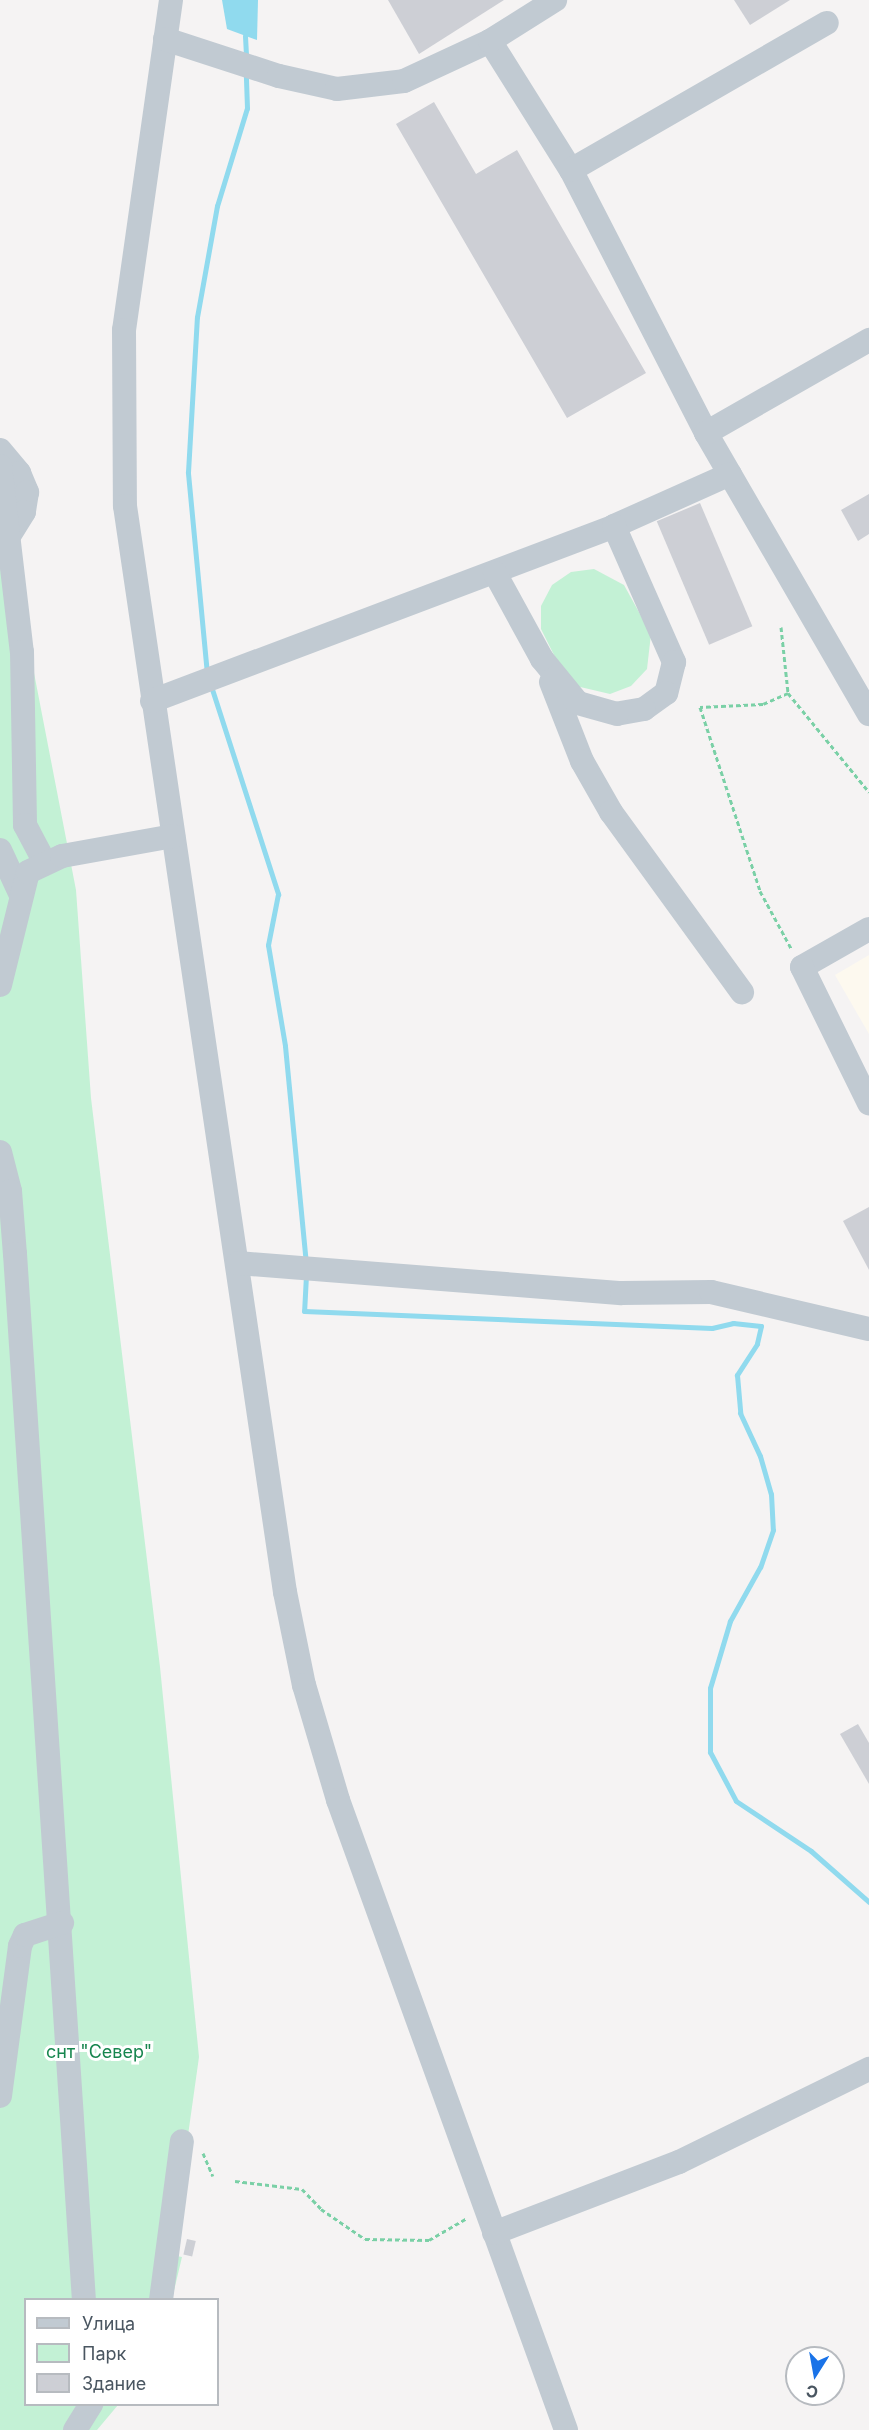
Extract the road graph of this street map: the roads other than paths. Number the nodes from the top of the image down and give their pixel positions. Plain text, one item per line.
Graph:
1 (171, 0) edge
2 (555, 0) edge
3 (827, 23) dead end
4 (165, 39) junction
5 (490, 41) junction
6 (571, 170) junction
7 (869, 340) edge
8 (706, 433) junction
9 (0, 450) edge
10 (0, 466) edge
11 (730, 474) junction
12 (614, 526) junction
13 (6, 541) junction
14 (495, 573) junction
15 (542, 659) junction
16 (152, 701) junction
17 (869, 714) edge
18 (173, 836) junction
19 (0, 850) edge
20 (44, 861) junction
21 (20, 893) junction
22 (869, 929) edge
23 (0, 985) edge
24 (742, 992) dead end
25 (869, 1103) edge
26 (0, 1152) edge
27 (238, 1263) junction
28 (869, 1329) edge
29 (62, 1923) junction
30 (869, 2069) edge
31 (0, 2096) edge
32 (182, 2141) dead end
33 (490, 2223) junction
34 (84, 2298) edge
35 (161, 2298) edge
36 (90, 2406) edge
37 (75, 2430) edge
38 (566, 2430) edge

1 - 4 street
2 - 5 street
3 - 6 street
4 - 5 street
4 - 16 street
5 - 6 street
6 - 8 street
7 - 8 street
8 - 11 street
9 - 13 street
10 - 13 street
11 - 12 street
11 - 17 street
12 - 14 street
12 - 15 street
13 - 20 street
14 - 15 street
14 - 16 street
15 - 24 street
16 - 18 street
18 - 20 street
18 - 27 street
19 - 21 street
20 - 21 street
21 - 23 street
22 - 25 street
26 - 29 street
27 - 28 street
27 - 33 street
29 - 31 street
29 - 34 street
30 - 33 street
32 - 35 street
33 - 38 street
36 - 37 street

